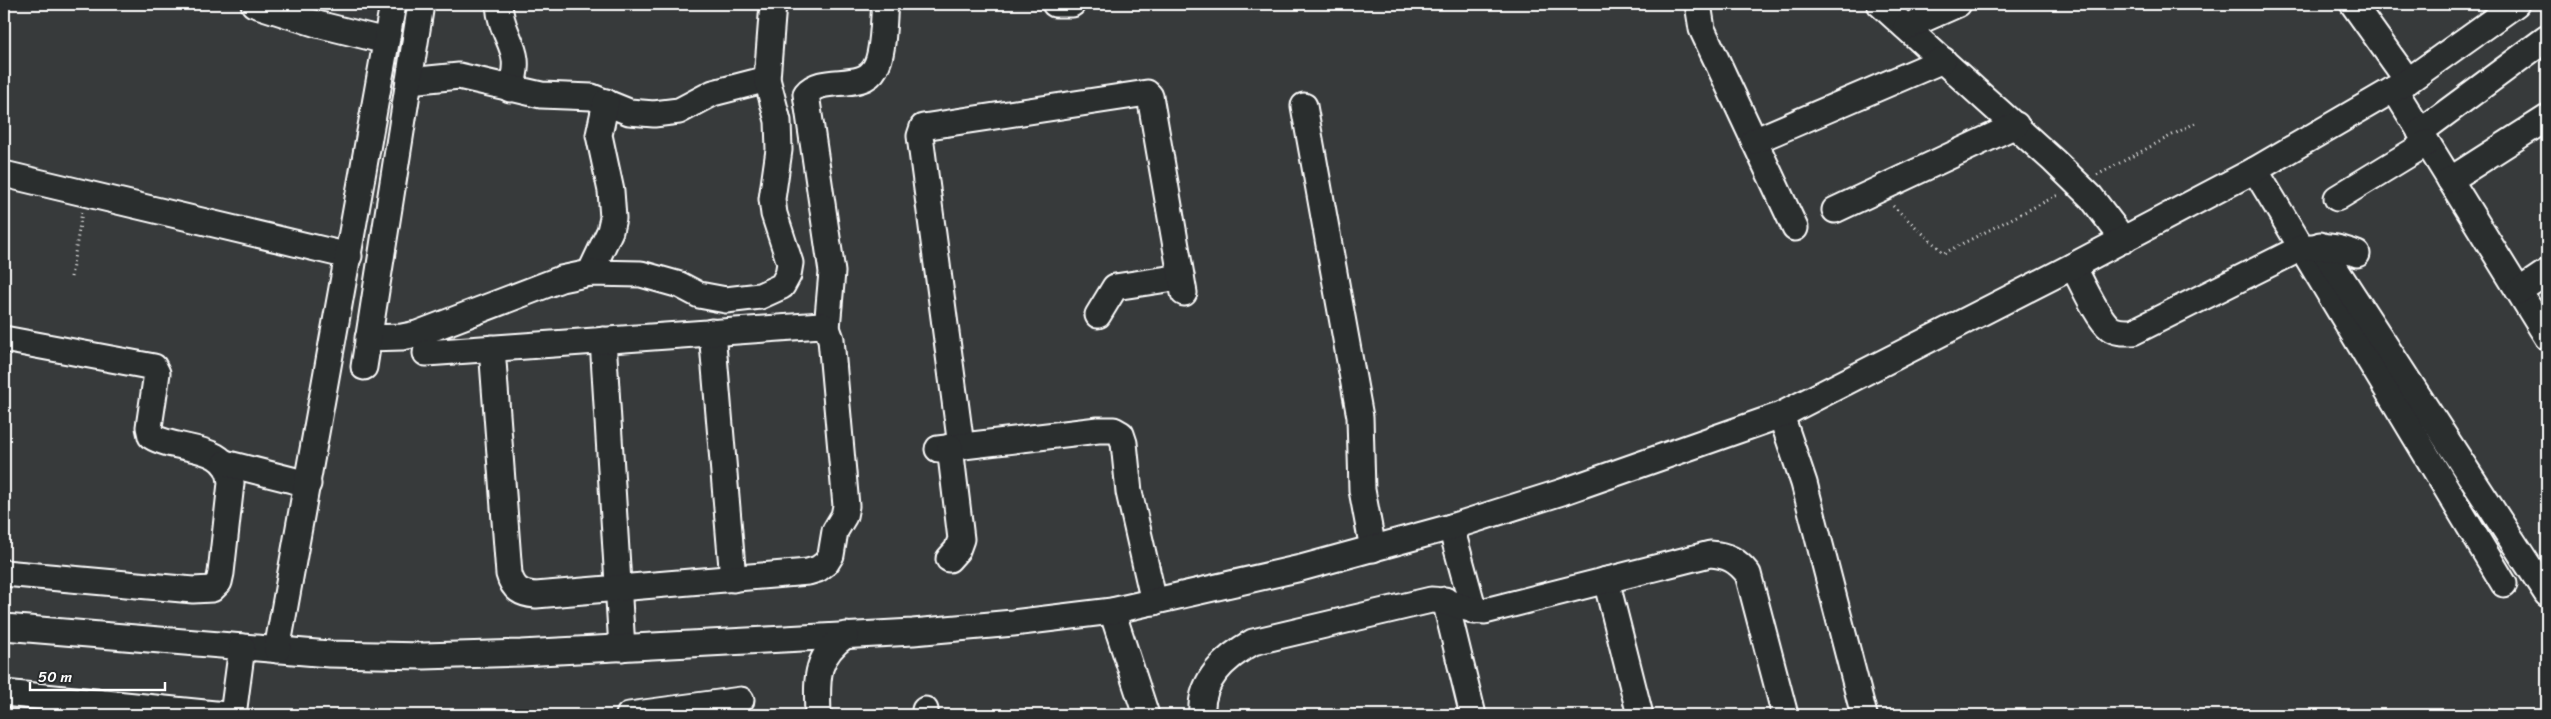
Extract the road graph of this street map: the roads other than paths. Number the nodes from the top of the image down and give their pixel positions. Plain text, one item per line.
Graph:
1 (254, 4) edge
2 (393, 4) edge
3 (421, 4) edge
4 (499, 4) edge
5 (773, 4) edge
6 (885, 4) edge
7 (1055, 4) edge
8 (1072, 4) edge
9 (1698, 4) edge
10 (1880, 4) edge
11 (1958, 4) edge
12 (2353, 4) edge
13 (2516, 4) edge
14 (319, 14) edge
15 (1906, 27) junction
16 (2547, 38) edge
17 (386, 41) junction
18 (1943, 60) junction
19 (767, 79) junction
20 (409, 81) junction
21 (2401, 85) junction
22 (510, 89) junction
23 (606, 102) junction
24 (1304, 106) dead end
25 (2547, 118) edge
26 (2016, 125) junction
27 (2423, 137) junction
28 (1754, 141) junction
29 (2255, 170) junction
30 (4, 174) edge
31 (2450, 180) junction
32 (2337, 198) dead end
33 (1835, 210) dead end
34 (1795, 228) dead end
35 (2124, 240) junction
36 (2310, 247) junction
37 (2357, 254) dead end
38 (348, 256) junction
39 (2073, 266) junction
40 (2547, 272) edge
41 (590, 273) junction
42 (2518, 291) junction
43 (1109, 314) dead end
44 (827, 328) junction
45 (712, 332) junction
46 (2547, 337) edge
47 (368, 338) junction
48 (4, 339) edge
49 (603, 340) junction
50 (492, 348) junction
51 (426, 353) dead end
52 (364, 367) dead end
53 (1781, 415) junction
54 (950, 447) junction
55 (224, 463) junction
56 (308, 484) junction
57 (1451, 527) junction
58 (1373, 549) junction
59 (949, 559) dead end
60 (4, 572) edge
61 (733, 578) junction
62 (1606, 580) junction
63 (2504, 584) dead end
64 (620, 588) junction
65 (2547, 594) edge
66 (1445, 600) junction
67 (1154, 602) junction
68 (1112, 611) junction
69 (1474, 611) junction
70 (4, 627) edge
71 (846, 636) junction
72 (778, 638) junction
73 (242, 647) junction
74 (622, 648) junction
75 (277, 650) junction
76 (817, 684) junction
77 (4, 693) edge
78 (741, 700) dead end
79 (225, 715) edge
80 (233, 715) edge
81 (628, 715) edge
82 (818, 715) edge
83 (1146, 715) edge
84 (1202, 715) edge
85 (1473, 715) edge
86 (1640, 715) edge
87 (1785, 715) edge
88 (1864, 715) edge

1 - 14 street
2 - 17 street
3 - 20 street
4 - 22 street
5 - 19 street
6 - 44 street
7 - 8 street
9 - 28 street
10 - 15 street
11 - 15 street
12 - 21 street
13 - 21 street
14 - 17 street
15 - 18 street
16 - 27 street
17 - 38 street
18 - 26 street
18 - 28 street
19 - 23 street
19 - 41 street
20 - 22 street
20 - 47 street
21 - 27 street
21 - 29 street
22 - 23 street
23 - 41 street
24 - 58 street
25 - 31 street
26 - 33 street
26 - 35 street
27 - 31 street
27 - 32 street
28 - 34 street
29 - 35 street
29 - 36 street
30 - 38 street
31 - 42 street
35 - 39 street
36 - 37 street
36 - 39 street
36 - 63 street
36 - 65 street
38 - 56 street
39 - 53 street
40 - 42 street
41 - 47 street
42 - 46 street
43 - 54 street
44 - 45 street
44 - 61 street
45 - 49 street
45 - 61 street
47 - 52 street
48 - 55 street
49 - 50 street
49 - 64 street
50 - 51 street
50 - 64 street
53 - 57 street
53 - 88 street
54 - 59 street
54 - 67 street
55 - 56 street
55 - 60 street
56 - 75 street
57 - 58 street
57 - 69 street
58 - 67 street
61 - 64 street
62 - 69 street
62 - 86 street
62 - 87 street
64 - 74 street
66 - 69 street
66 - 84 street
66 - 85 street
67 - 68 street
68 - 71 street
68 - 83 street
70 - 73 street
71 - 72 street
71 - 76 street
72 - 74 street
72 - 76 street
73 - 75 street
73 - 80 street
74 - 75 street
76 - 82 street
77 - 79 street
78 - 81 street

